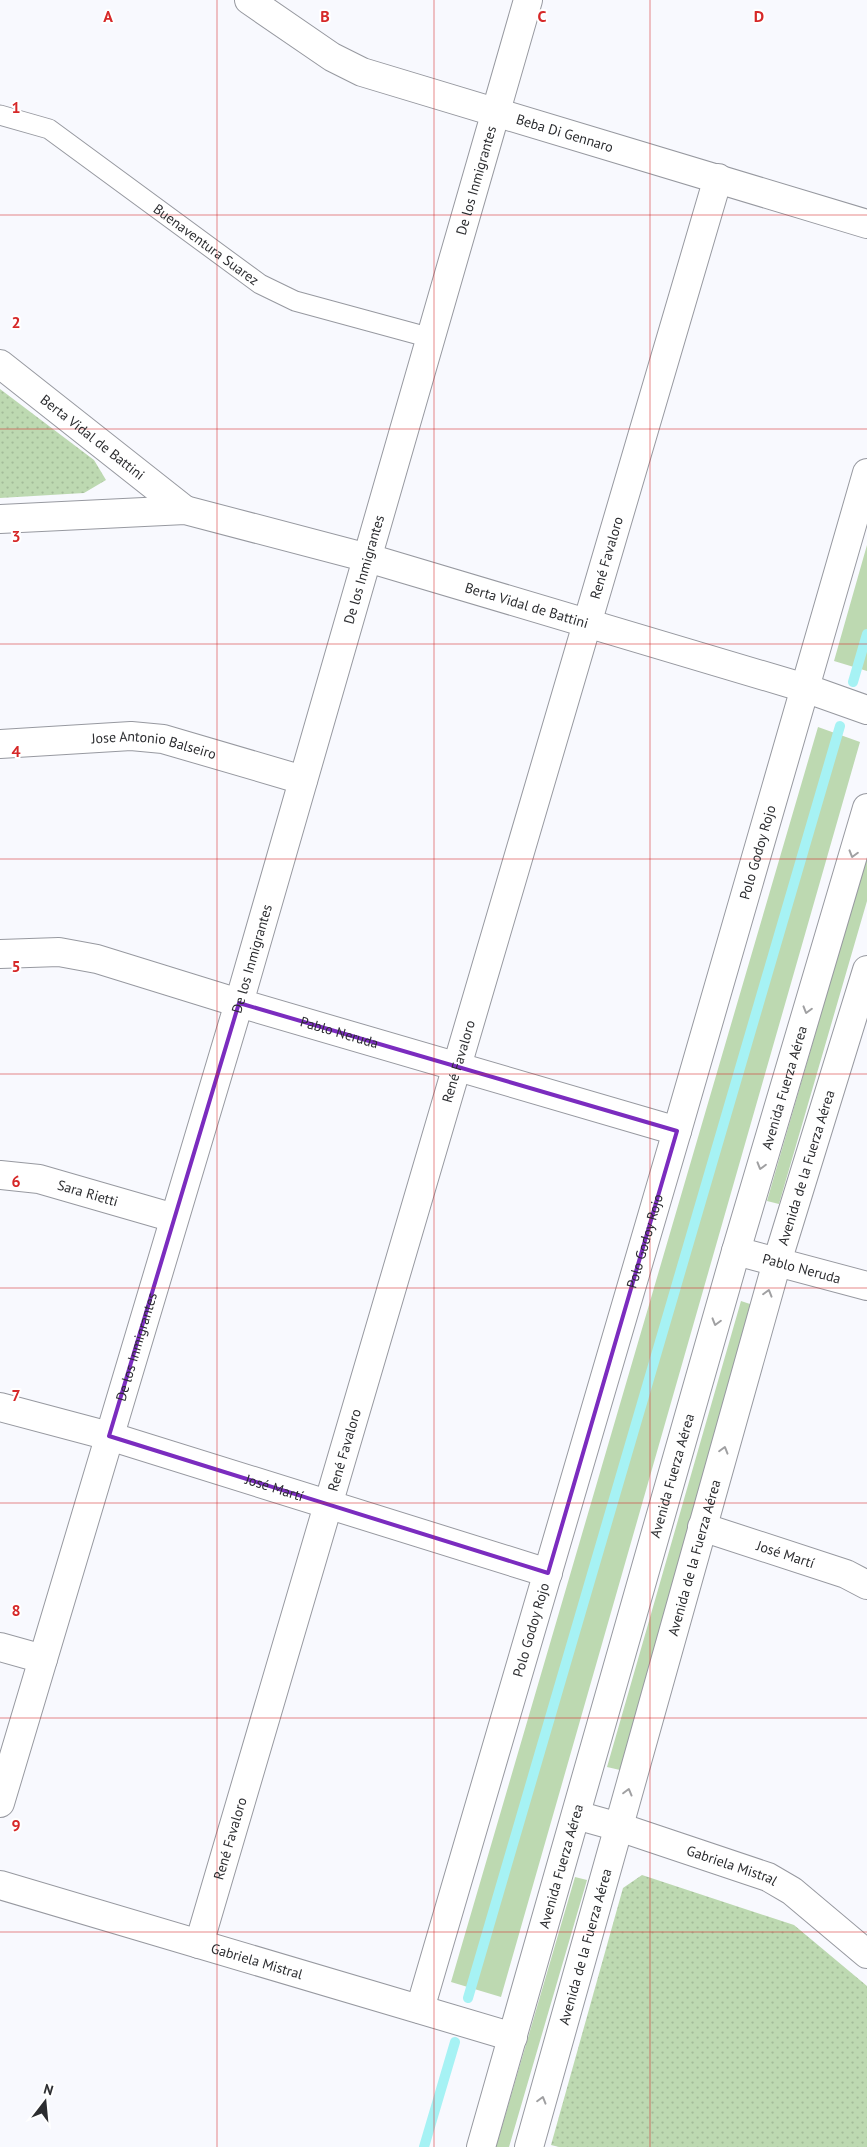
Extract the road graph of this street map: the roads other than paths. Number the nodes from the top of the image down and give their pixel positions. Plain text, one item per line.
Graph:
1 (249, 0) edge
2 (528, 0) edge
3 (496, 112) junction
4 (0, 115) edge
5 (718, 178) junction
6 (867, 224) edge
7 (431, 338) junction
8 (0, 364) edge
9 (867, 473) edge
10 (185, 510) junction
11 (0, 519) edge
12 (368, 558) junction
13 (587, 623) junction
14 (805, 688) junction
15 (867, 710) edge
16 (0, 744) edge
17 (303, 780) junction
18 (867, 808) edge
19 (0, 954) edge
20 (867, 970) edge
21 (239, 1003) junction
22 (457, 1066) junction
23 (678, 1131) junction
24 (0, 1175) edge
25 (174, 1218) junction
26 (736, 1251) junction
27 (777, 1262) junction
28 (867, 1286) edge
29 (0, 1406) edge
30 (109, 1436) junction
31 (328, 1505) junction
32 (702, 1526) junction
33 (548, 1573) junction
34 (867, 1585) edge
35 (0, 1646) edge
36 (43, 1659) junction
37 (0, 1803) edge
38 (576, 1815) junction
39 (619, 1827) junction
40 (0, 1885) edge
41 (199, 1944) junction
42 (867, 1954) edge
43 (420, 2010) junction
44 (513, 2037) junction
45 (481, 2147) edge
46 (529, 2147) edge

1 - 3 street, Beba Di Gennaro
2 - 3 street, De los Inmigrantes
3 - 5 street, Beba Di Gennaro
3 - 7 street, De los Inmigrantes
4 - 7 lane, Buenaventura Suarez
5 - 6 street, Beba Di Gennaro
5 - 13 street, René Favaloro
7 - 12 street, De los Inmigrantes
8 - 10 street, Berta Vidal de Battini
9 - 14 street, Polo Godoy Rojo
10 - 11 street, Berta Vidal de Battini
10 - 12 street, Berta Vidal de Battini
12 - 13 street, Berta Vidal de Battini
12 - 17 street, De los Inmigrantes
13 - 14 street, Berta Vidal de Battini
13 - 22 street, René Favaloro
14 - 15 street, Berta Vidal de Battini
14 - 23 street, Polo Godoy Rojo
16 - 17 street, Jose Antonio Balseiro
17 - 21 street, De los Inmigrantes
18 -> 26 street, Avenida Fuerza Aérea
19 - 21 street, Pablo Neruda
20 - 27 street, Avenida de la Fuerza Aérea
21 - 22 street, Pablo Neruda
21 - 25 street, De los Inmigrantes
22 - 23 street, Pablo Neruda
22 - 31 street, René Favaloro
23 - 33 street, Polo Godoy Rojo
24 - 25 street, Sara Rietti
25 - 30 street, De los Inmigrantes
26 - 27 street, Pablo Neruda
26 -> 38 street, Avenida Fuerza Aérea
27 - 28 street, Pablo Neruda
32 -> 27 street, Avenida de la Fuerza Aérea
29 - 30 street, José Martí
30 - 31 street, José Martí
30 - 36 street, De los Inmigrantes
31 - 33 street, José Martí
31 - 41 street, René Favaloro
32 - 34 street, José Martí
39 -> 32 street, Avenida de la Fuerza Aérea
33 - 43 street, Polo Godoy Rojo
35 - 36 street
36 - 37 street, De los Inmigrantes
38 - 39 street, Gabriela Mistral
38 - 44 street, Avenida Fuerza Aérea
39 - 42 street, Gabriela Mistral
46 -> 39 street, Avenida de la Fuerza Aérea
40 - 41 street, Gabriela Mistral
41 - 43 street, Gabriela Mistral
43 - 44 street, Gabriela Mistral
44 - 45 street, Avenida Fuerza Aérea

